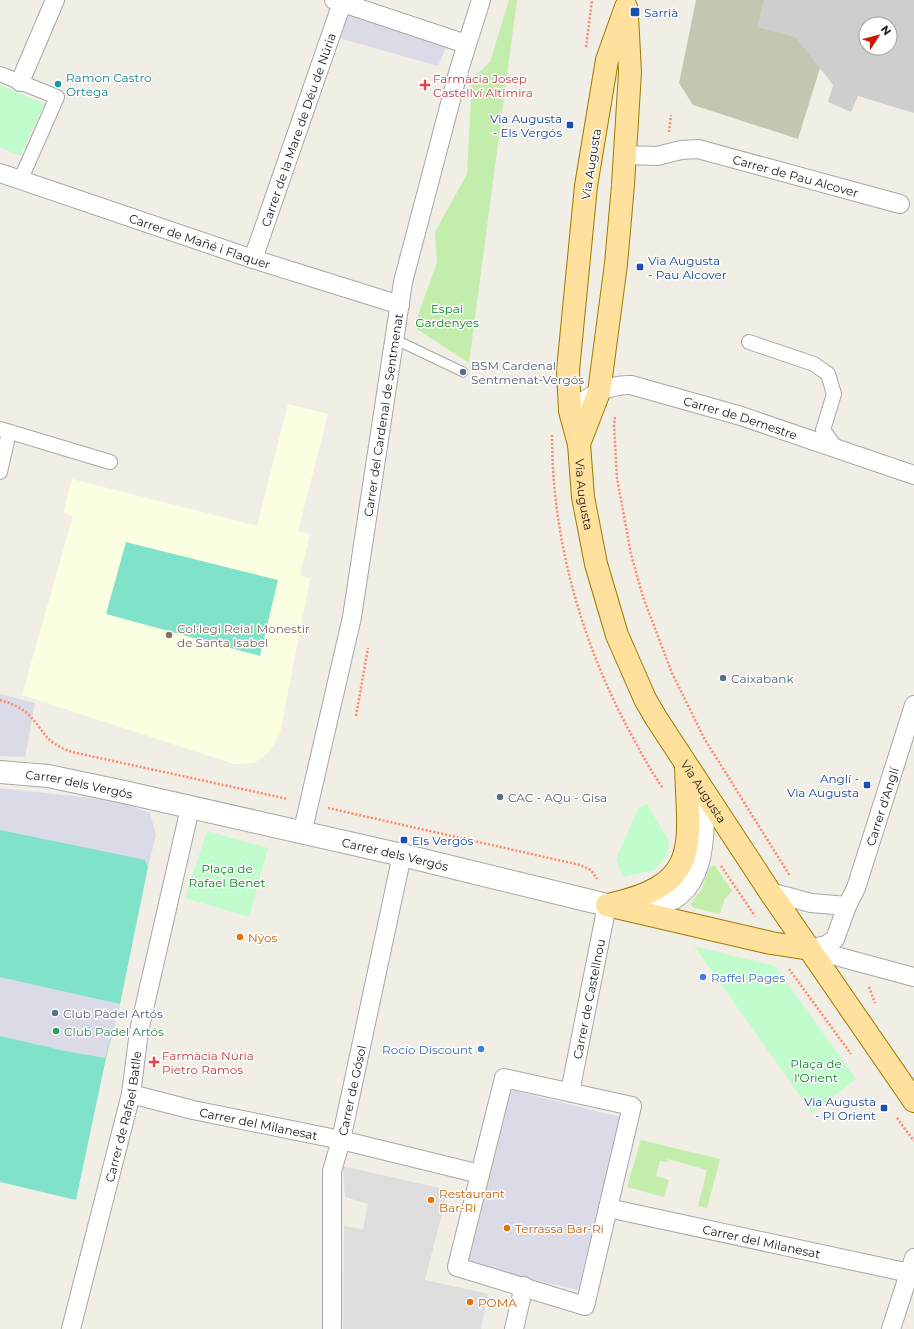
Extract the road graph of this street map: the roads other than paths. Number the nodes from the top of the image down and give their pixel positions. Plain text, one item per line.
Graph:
1 (55, 0) edge
2 (481, 0) edge
3 (340, 1) edge
4 (627, 4) edge
5 (466, 44) junction
6 (0, 74) edge
7 (20, 82) junction
8 (625, 155) junction
9 (0, 173) edge
10 (20, 181) junction
11 (900, 204) dead end
12 (253, 259) junction
13 (400, 305) junction
14 (394, 339) junction
15 (749, 342) dead end
16 (462, 372) dead end
17 (599, 392) junction
18 (570, 411) junction
19 (5, 430) edge
20 (578, 444) junction
21 (836, 448) junction
22 (110, 462) dead end
23 (0, 472) edge
24 (914, 475) edge
25 (914, 705) edge
26 (686, 766) junction
27 (0, 772) edge
28 (704, 792) junction
29 (190, 808) junction
30 (302, 834) junction
31 (402, 855) junction
32 (770, 892) junction
33 (607, 905) junction
34 (847, 906) junction
35 (810, 950) junction
36 (914, 977) edge
37 (570, 1092) junction
38 (131, 1094) junction
39 (914, 1101) edge
40 (341, 1140) junction
41 (480, 1174) junction
42 (608, 1208) junction
43 (912, 1268) edge
44 (524, 1286) junction
45 (71, 1329) edge
46 (332, 1329) edge
47 (514, 1329) edge
48 (891, 1329) edge

1 - 7 street
2 - 5 street, Carrer del Cardenal de Sentmenat
3 - 5 street
3 - 12 street, Carrer de la Mare de Déu de Núria
4 - 8 main road, Via Augusta
4 - 18 main road, Via Augusta
5 - 13 street, Carrer del Cardenal de Sentmenat
6 - 7 street
7 - 10 street
8 - 11 street, Carrer de Pau Alcover
8 - 17 main road, Via Augusta
9 - 10 street, Carrer de Mañé i Flaquer
10 - 12 street, Carrer de Mañé i Flaquer
12 - 13 street, Carrer de Mañé i Flaquer
13 - 14 street, Carrer del Cardenal de Sentmenat
14 - 16 lane
14 - 30 street, Carrer del Cardenal de Sentmenat
15 - 21 street
17 - 18 street, Carrer de Demestre
17 - 20 main road, Via Augusta
17 - 21 street, Carrer de Demestre
18 - 20 main road, Via Augusta
19 - 22 street
19 - 23 street
20 - 26 main road, Via Augusta
21 - 24 street, Carrer de Demestre
25 - 34 street, Carrer d'Anglí
26 - 28 main road, Via Augusta
26 - 33 main road
27 - 29 street, Carrer dels Vergós
28 - 32 main road, Via Augusta
28 - 33 street, Carrer dels Vergós
29 - 30 street, Carrer dels Vergós
29 - 38 street, Carrer de Rafael Batlle
30 - 31 street, Carrer dels Vergós
31 - 33 street, Carrer dels Vergós
31 - 40 street, Carrer de Gósol
32 - 34 street
32 - 35 main road, Via Augusta
33 - 35 main road
33 - 37 street, Carrer de Castellnou
34 - 35 street, Carrer d'Anglí
35 - 36 street
35 - 39 main road, Via Augusta
37 - 41 street
37 - 42 street
38 - 40 street, Carrer del Milanesat
38 - 45 street, Carrer de Rafael Batlle
40 - 41 street, Carrer del Milanesat
40 - 46 street, Carrer de Gósol
41 - 44 street
42 - 43 street, Carrer del Milanesat
42 - 44 street
43 - 48 street
44 - 47 street

